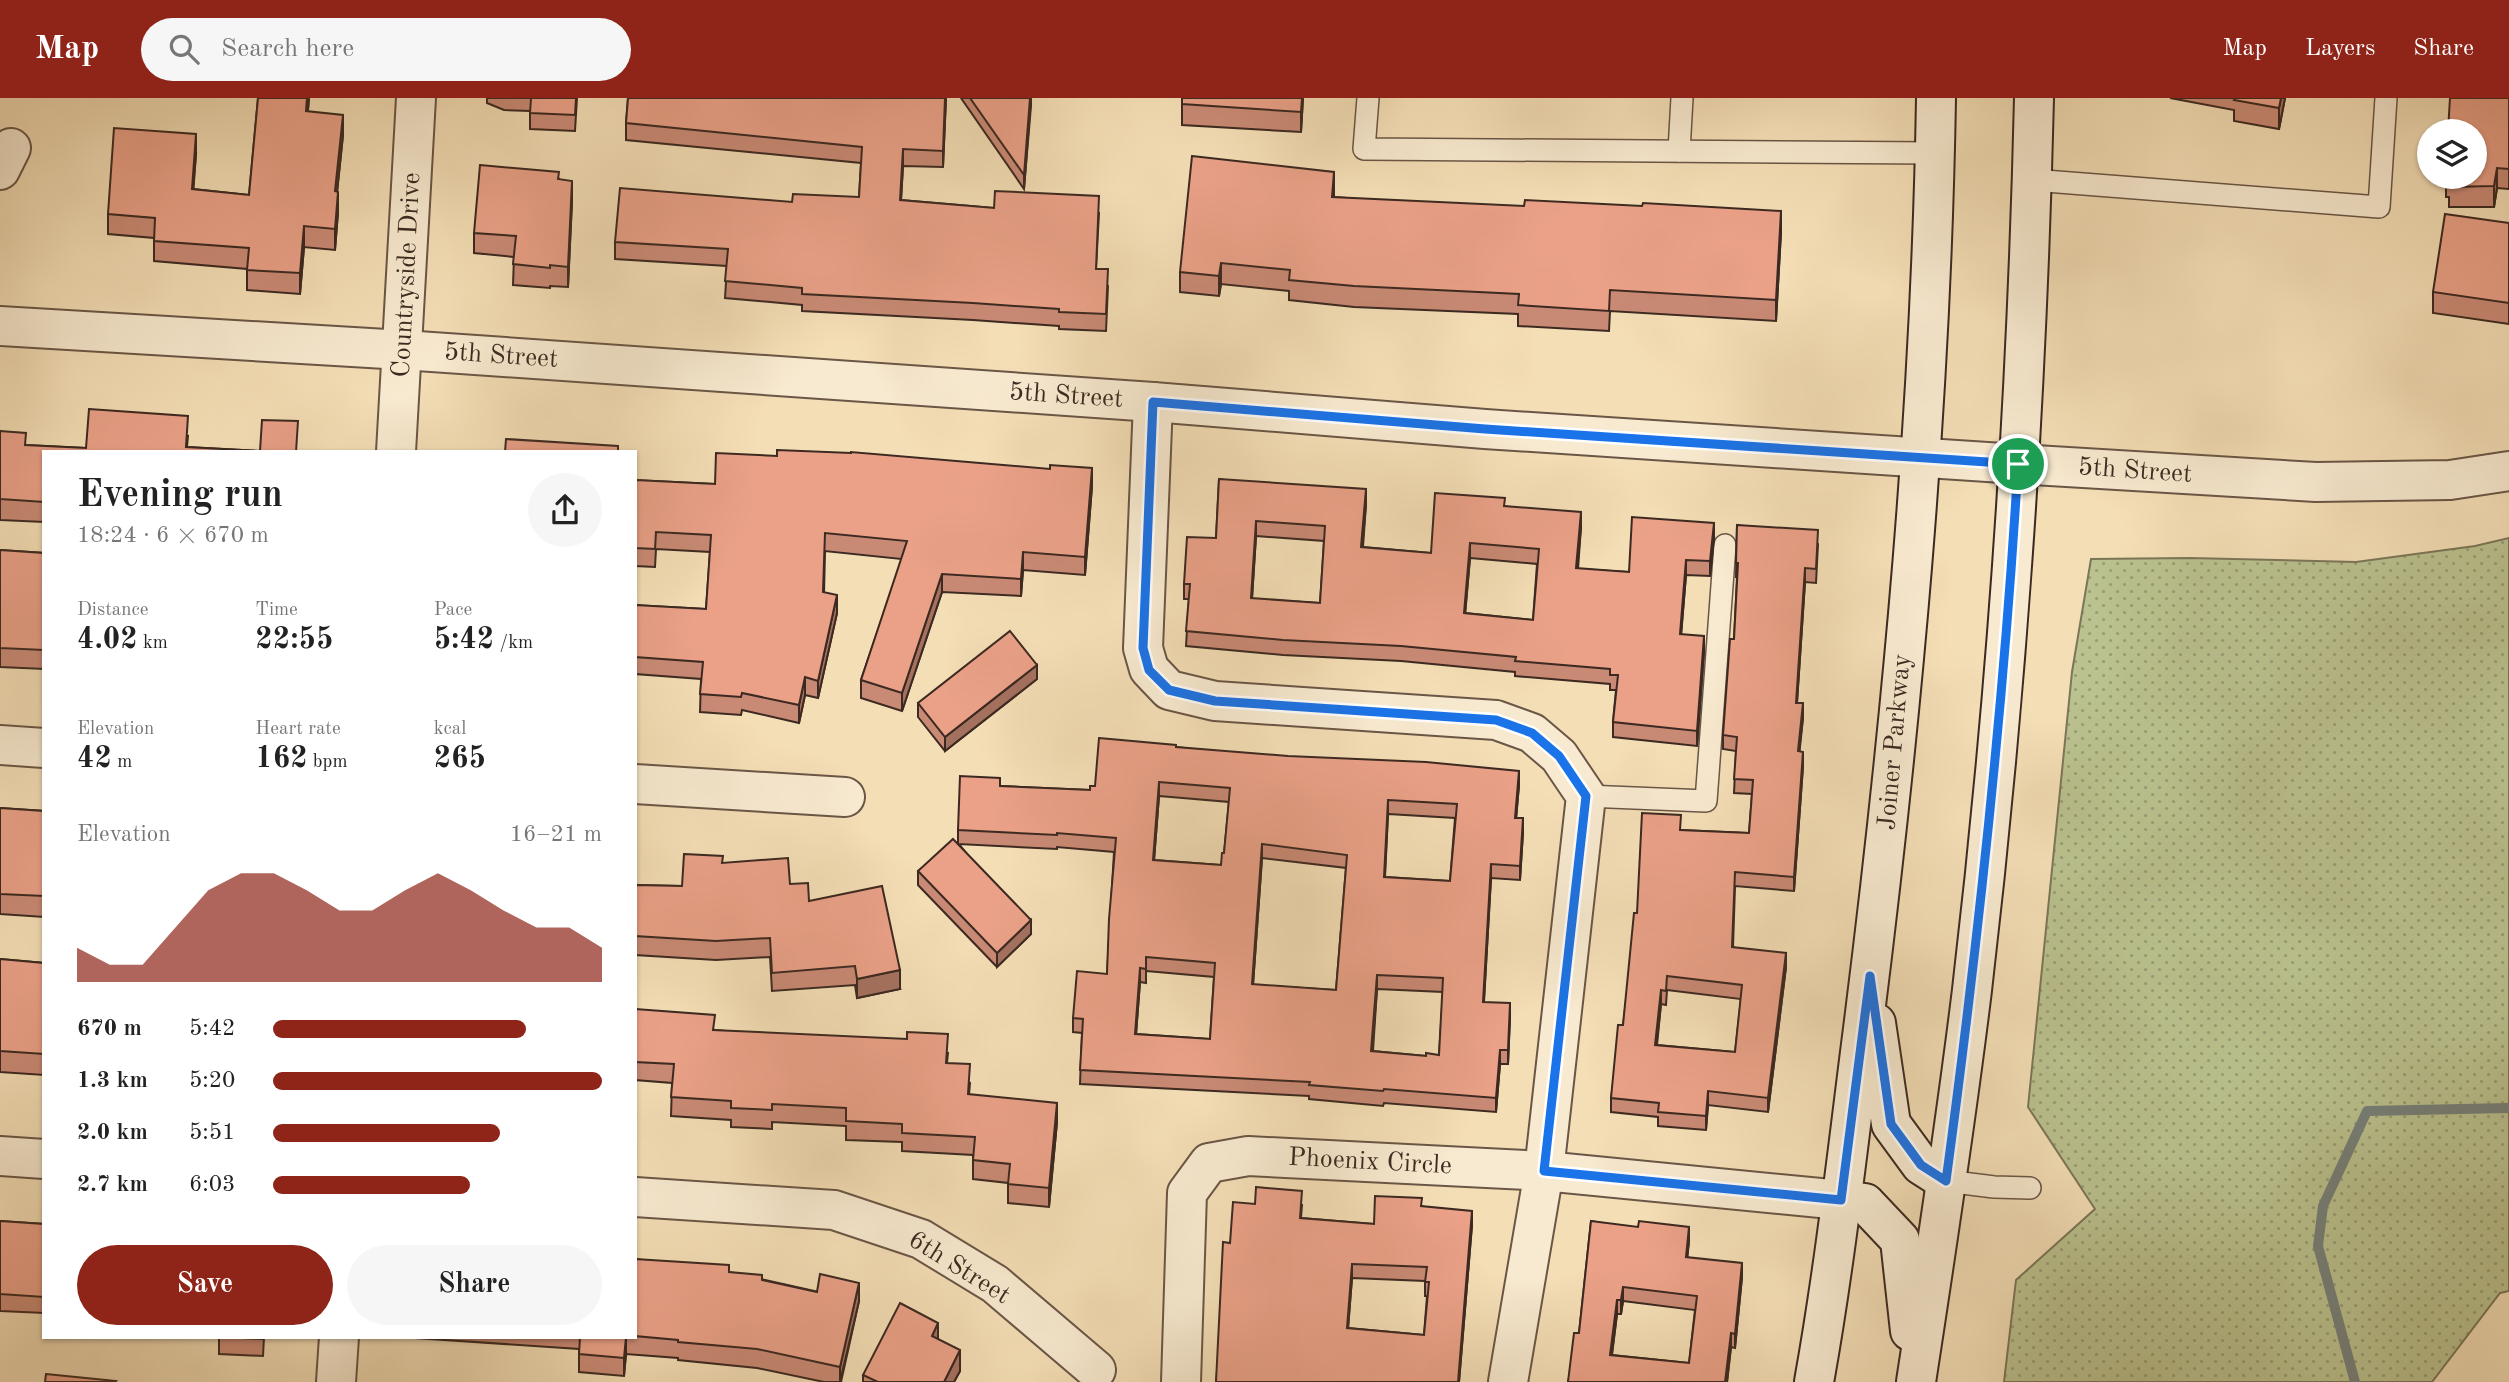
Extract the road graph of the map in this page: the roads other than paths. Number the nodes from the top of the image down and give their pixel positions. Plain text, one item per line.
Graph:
1 (416, 98) edge
2 (1368, 98) edge
3 (1682, 98) edge
4 (1936, 98) edge
5 (2034, 98) edge
6 (2386, 98) edge
7 (1679, 151) junction
8 (1935, 153) junction
9 (2032, 180) junction
10 (0, 326) edge
11 (403, 349) junction
12 (1153, 402) junction
13 (396, 450) edge
14 (1919, 457) junction
15 (2018, 464) junction
16 (2509, 471) edge
17 (1725, 545) dead end
18 (0, 745) edge
19 (42, 748) edge
20 (637, 784) edge
21 (1586, 796) junction
22 (845, 797) dead end
23 (1870, 976) junction
24 (0, 1156) edge
25 (42, 1159) edge
26 (1544, 1171) junction
27 (1946, 1181) junction
28 (2030, 1188) dead end
29 (637, 1197) edge
30 (1841, 1200) junction
31 (339, 1339) edge
32 (1096, 1370) dead end
33 (336, 1382) edge
34 (1181, 1382) edge
35 (1508, 1382) edge
36 (1814, 1382) edge
37 (1916, 1382) edge

1 - 11 street, Countryside Drive
2 - 7 lane
3 - 7 lane
4 - 8 street, Joiner Parkway
5 - 9 street
6 - 9 lane
7 - 8 lane
8 - 14 street, Joiner Parkway
9 - 15 street
10 - 11 street, 5th Street
11 - 12 street, 5th Street
11 - 13 street, Countryside Drive
12 - 14 street, 5th Street
12 - 21 street
14 - 15 street, 5th Street
14 - 23 street, Joiner Parkway
15 - 16 street, 5th Street
15 - 27 street
17 - 21 lane
18 - 19 street
20 - 22 street
21 - 26 street
23 - 27 street
23 - 30 street, Joiner Parkway
24 - 25 street
26 - 30 street, Phoenix Circle
26 - 34 street, Phoenix Circle
26 - 35 street
27 - 28 lane
27 - 37 street
29 - 32 street, 6th Street
30 - 36 street, Joiner Parkway
30 - 37 street, Phoenix Circle
31 - 33 street

